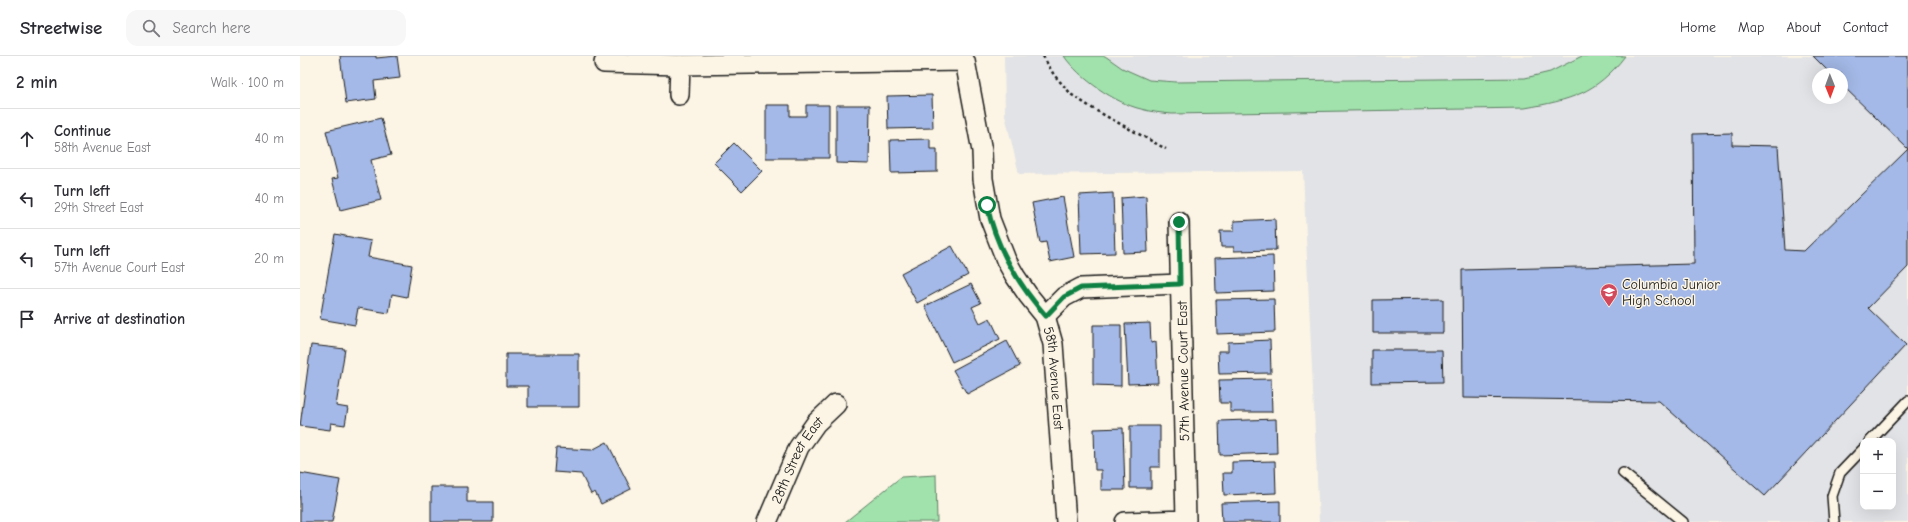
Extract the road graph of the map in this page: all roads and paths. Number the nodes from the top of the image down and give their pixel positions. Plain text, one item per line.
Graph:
1 (1043, 56) edge
2 (604, 63) dead end
3 (680, 66) junction
4 (679, 95) dead end
5 (1166, 149) dead end
6 (1179, 222) dead end
7 (1180, 284) junction
8 (1046, 316) junction
9 (1908, 401) edge
10 (836, 404) dead end
11 (1873, 438) edge
12 (1860, 452) edge
13 (1623, 473) dead end
14 (767, 522) edge
15 (1066, 522) edge
16 (1125, 522) edge
17 (1683, 522) edge
18 (1834, 522) edge

1 - 5 path
2 - 3 street
3 - 4 street
3 - 8 street, 58th Avenue East
6 - 7 street, 57th Avenue Court East
7 - 8 street
7 - 16 street, 57th Avenue Court East
8 - 15 street, 58th Avenue East
9 - 11 lane
10 - 14 street, 28th Street East
12 - 18 lane
13 - 17 lane

